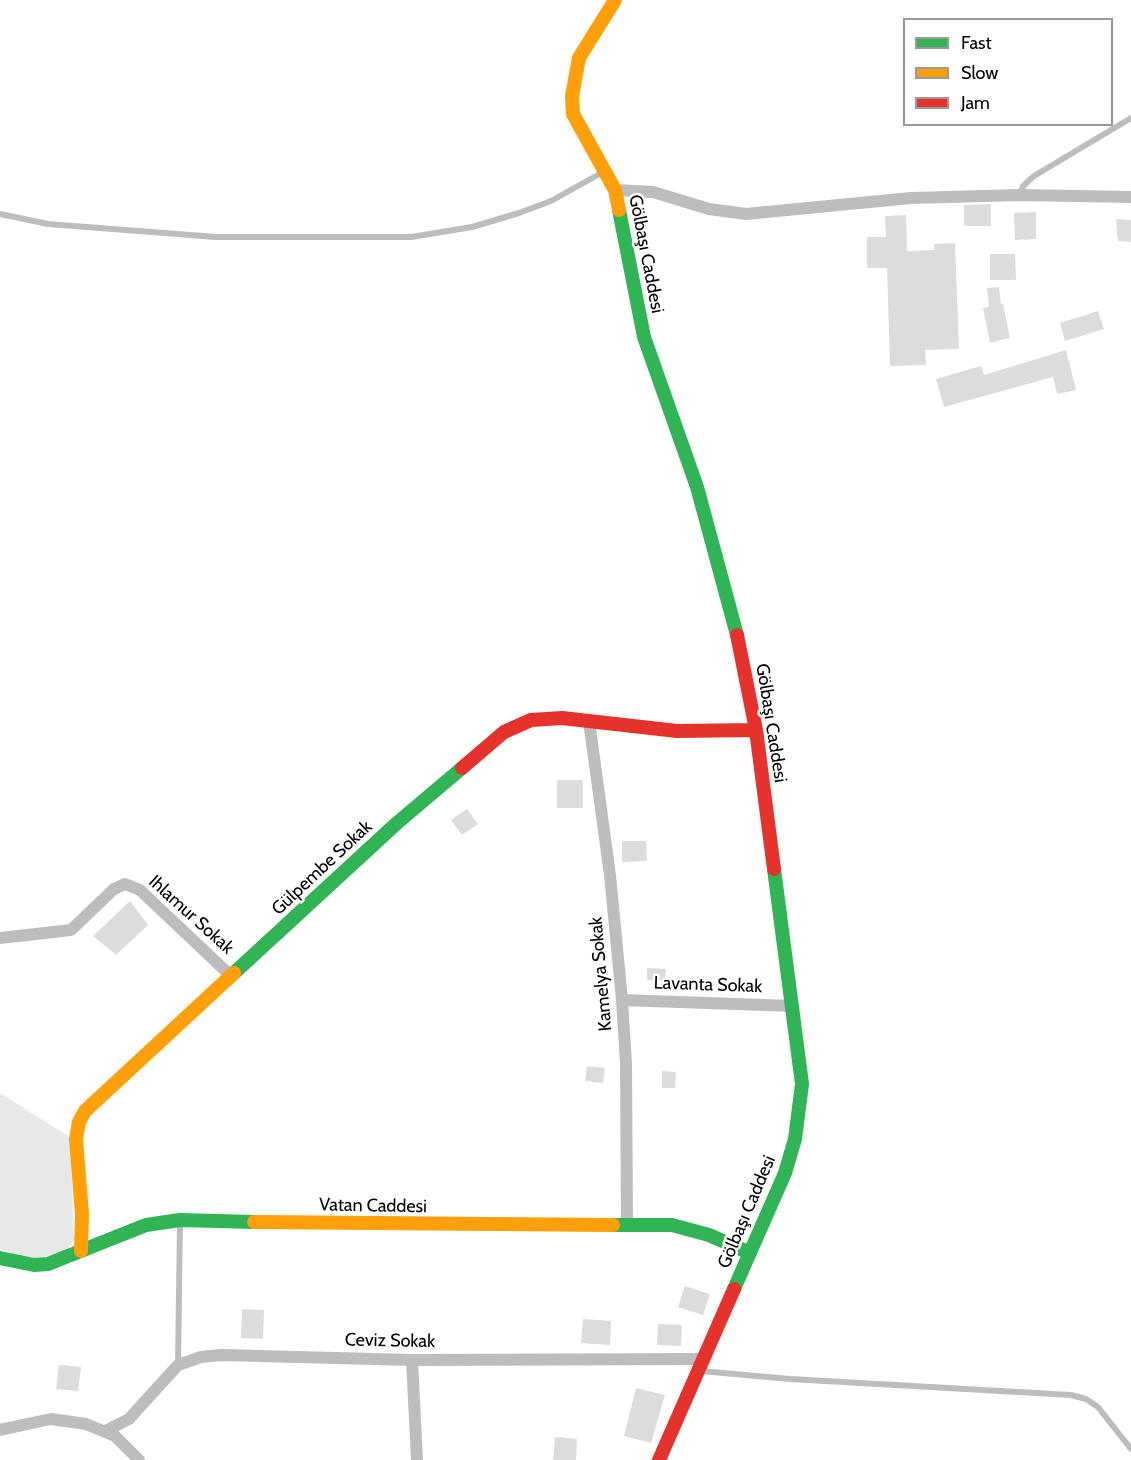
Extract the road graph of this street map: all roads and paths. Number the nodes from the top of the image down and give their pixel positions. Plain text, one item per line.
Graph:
1 (615, 0) edge
2 (1131, 118) edge
3 (604, 171) junction
4 (615, 190) junction
5 (1020, 195) junction
6 (1131, 197) edge
7 (0, 214) edge
8 (589, 721) junction
9 (756, 730) junction
10 (0, 938) edge
11 (231, 976) junction
12 (622, 1000) junction
13 (793, 1006) junction
14 (180, 1220) junction
15 (627, 1225) junction
16 (81, 1251) junction
17 (750, 1253) junction
18 (0, 1257) edge
19 (412, 1360) junction
20 (178, 1365) junction
21 (700, 1365) junction
22 (0, 1430) edge
23 (105, 1431) junction
24 (1131, 1449) edge
25 (139, 1460) edge
26 (417, 1460) edge
27 (659, 1460) edge

1 - 3 street, Gölbaşı Caddesi
2 - 5 lane
3 - 4 street, Gölbaşı Caddesi
3 - 7 lane
4 - 5 street
4 - 9 street, Gölbaşı Caddesi
5 - 6 street
8 - 9 street, Gülpembe Sokak
8 - 11 street, Gülpembe Sokak
8 - 12 street, Kamelya Sokak
9 - 13 street, Gölbaşı Caddesi
10 - 11 street, Ihlamur Sokak
11 - 16 street, Gülpembe Sokak
12 - 13 street, Lavanta Sokak
12 - 15 street, Kamelya Sokak
13 - 17 street, Gölbaşı Caddesi
14 - 15 street, Vatan Caddesi
14 - 16 street, Vatan Caddesi
14 - 20 lane
15 - 17 street, Vatan Caddesi
16 - 18 street, Vatan Caddesi
17 - 21 street, Gölbaşı Caddesi
19 - 20 street, Ceviz Sokak
19 - 21 street, Ceviz Sokak
19 - 26 street
20 - 23 street
21 - 24 lane
21 - 27 street, Gölbaşı Caddesi
22 - 23 street
23 - 25 street

